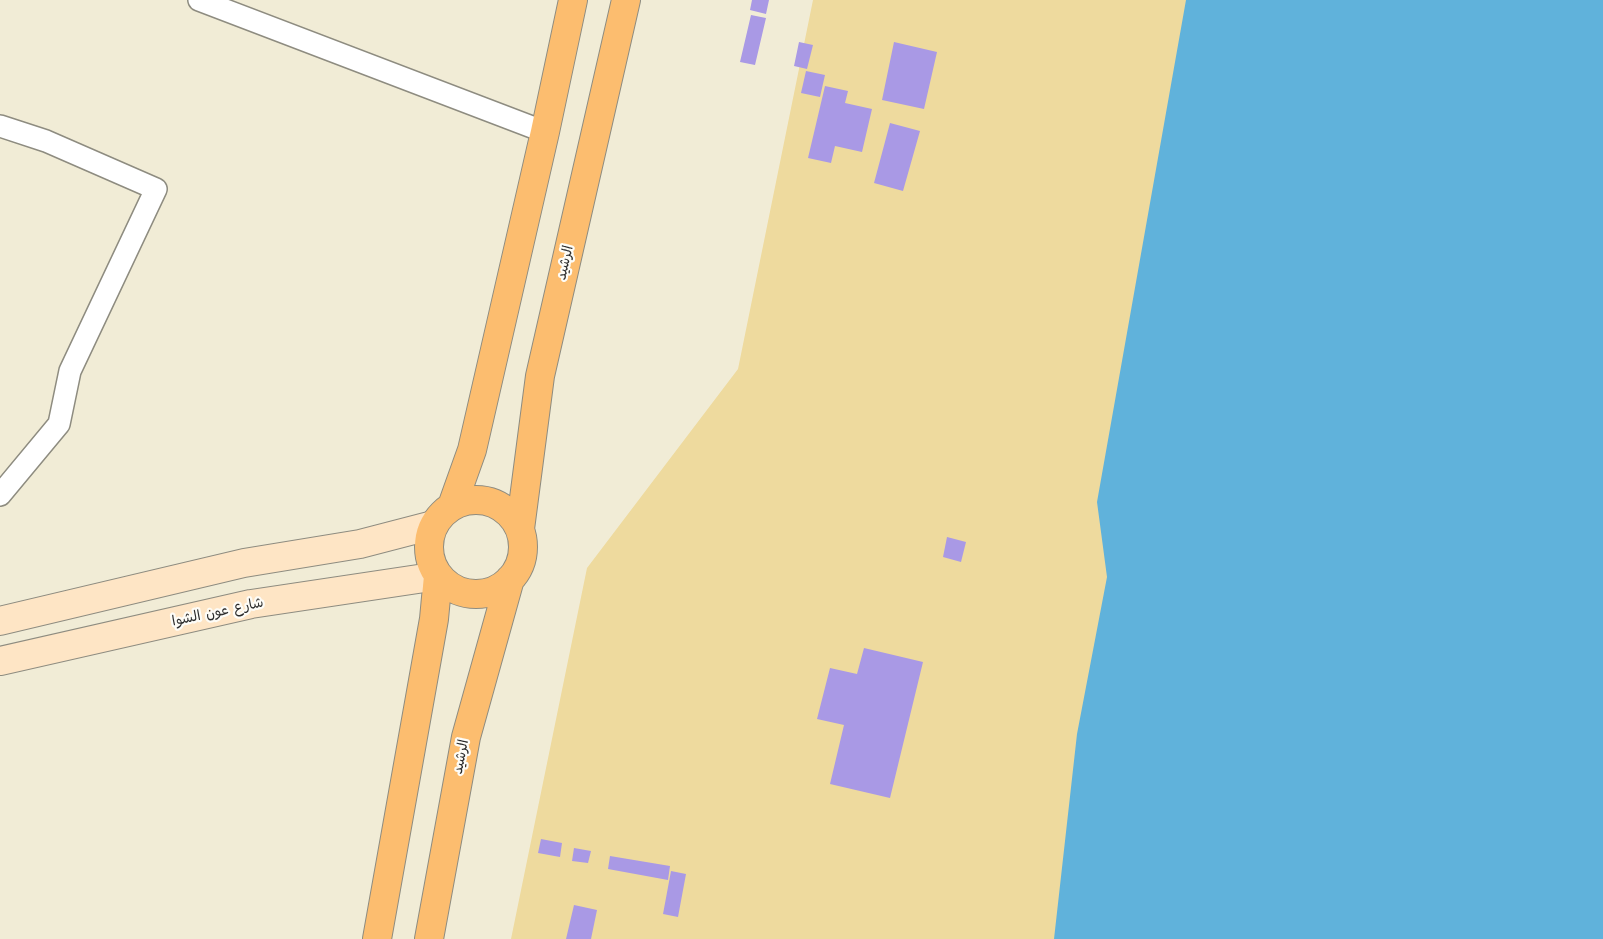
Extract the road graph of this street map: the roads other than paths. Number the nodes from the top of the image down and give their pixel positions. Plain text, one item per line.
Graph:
1 (199, 0) edge
2 (573, 0) edge
3 (626, 0) edge
4 (0, 126) edge
5 (545, 132) junction
6 (0, 495) edge
7 (452, 506) junction
8 (433, 525) junction
9 (520, 529) junction
10 (438, 576) junction
11 (510, 579) junction
12 (0, 621) edge
13 (0, 661) edge
14 (377, 939) edge
15 (428, 939) edge

1 - 5 street
2 - 5 main road
3 - 9 main road, الرشيد
4 - 6 street
5 - 7 main road
7 - 8 main road
7 - 9 main road
8 - 10 main road
8 - 12 main road
9 - 11 main road
10 - 11 main road
10 - 13 main road, شارع عون الشوا
10 - 14 main road
11 - 15 main road, الرشيد

